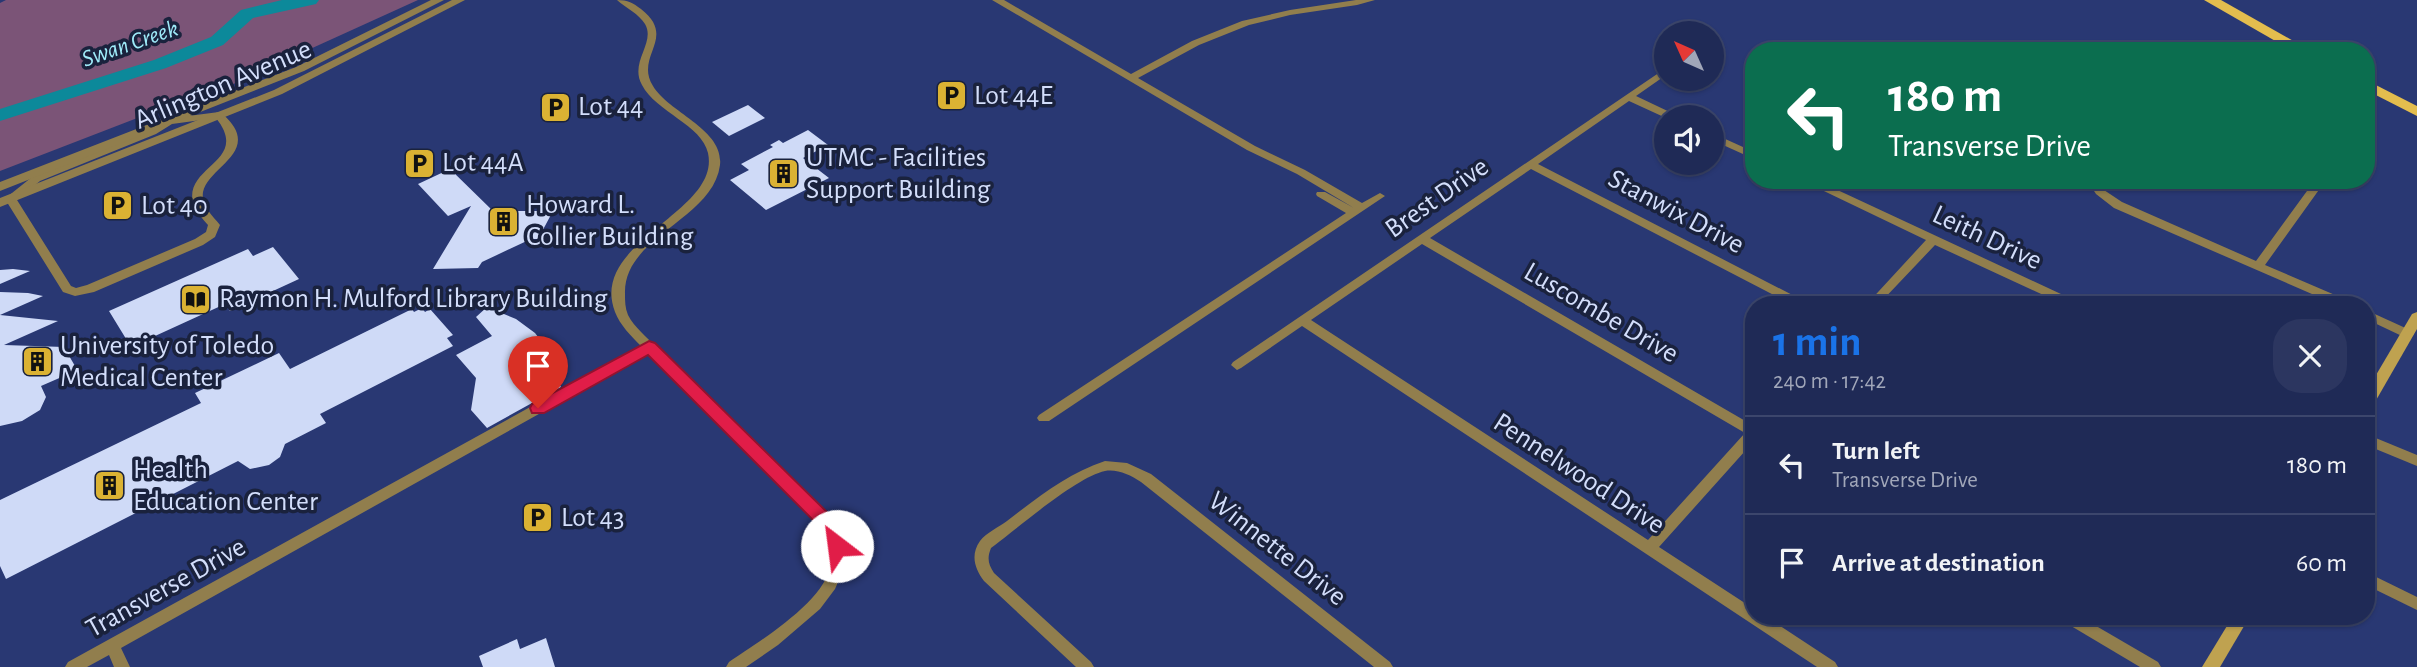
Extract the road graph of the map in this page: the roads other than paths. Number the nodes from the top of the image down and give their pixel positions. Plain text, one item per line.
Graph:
1 (439, 0) edge
2 (460, 0) edge
3 (622, 0) edge
4 (997, 0) edge
5 (1370, 0) edge
6 (2211, 0) edge
7 (2288, 42) edge
8 (1131, 78) junction
9 (1654, 79) edge
10 (2375, 89) edge
11 (1629, 97) junction
12 (1654, 109) edge
13 (2417, 112) edge
14 (219, 115) junction
15 (169, 121) junction
16 (1724, 142) edge
17 (1745, 152) edge
18 (1530, 164) junction
19 (0, 187) edge
20 (1825, 189) edge
21 (2100, 189) edge
22 (2314, 189) edge
23 (1380, 196) dead end
24 (5, 201) edge
25 (1358, 211) junction
26 (1422, 239) junction
27 (1933, 240) junction
28 (2259, 265) junction
29 (1785, 296) edge
30 (1880, 296) edge
31 (2055, 296) edge
32 (2327, 296) edge
33 (2417, 317) edge
34 (2375, 318) edge
35 (1302, 320) junction
36 (2408, 334) junction
37 (649, 347) junction
38 (1237, 365) dead end
39 (2375, 390) edge
40 (1044, 418) dead end
41 (1745, 427) edge
42 (1745, 442) edge
43 (2375, 443) edge
44 (2417, 461) edge
45 (1649, 549) junction
46 (2375, 583) edge
47 (2417, 604) edge
48 (1745, 612) edge
49 (1766, 625) edge
50 (2081, 625) edge
51 (2237, 625) edge
52 (111, 646) junction
53 (73, 667) edge
54 (122, 667) edge
55 (734, 667) edge
56 (1086, 667) edge
57 (1385, 667) edge
58 (1830, 667) edge
59 (2153, 667) edge
60 (2211, 667) edge

1 - 15 street, Arlington Avenue
2 - 14 street, Arlington Avenue
3 - 37 street
4 - 8 street
5 - 8 street
6 - 7 main road
8 - 25 street
9 - 11 street, Brest Drive
10 - 13 main road
11 - 12 street
11 - 18 street, Brest Drive
14 - 15 street
14 - 24 street, Arlington Avenue
14 - 24 street
15 - 19 street, Arlington Avenue
15 - 24 street
16 - 17 street
18 - 26 street, Brest Drive
18 - 29 street, Stanwix Drive
20 - 27 street, Leith Drive
21 - 28 street
22 - 28 street
23 - 25 street
25 - 40 street
26 - 35 street, Brest Drive
26 - 41 street, Luscombe Drive
27 - 30 street
27 - 31 street, Leith Drive
28 - 32 street
33 - 36 main road
34 - 36 street
35 - 38 street, Brest Drive
35 - 45 street, Pennelwood Drive
36 - 39 main road
37 - 52 street, Transverse Drive
37 - 55 street
42 - 45 street
43 - 44 street
45 - 48 street, Pennelwood Drive
46 - 47 street
49 - 58 street, Pennelwood Drive
50 - 59 street
51 - 60 main road
52 - 53 street, Transverse Drive
52 - 54 street
56 - 57 street, Winnette Drive

